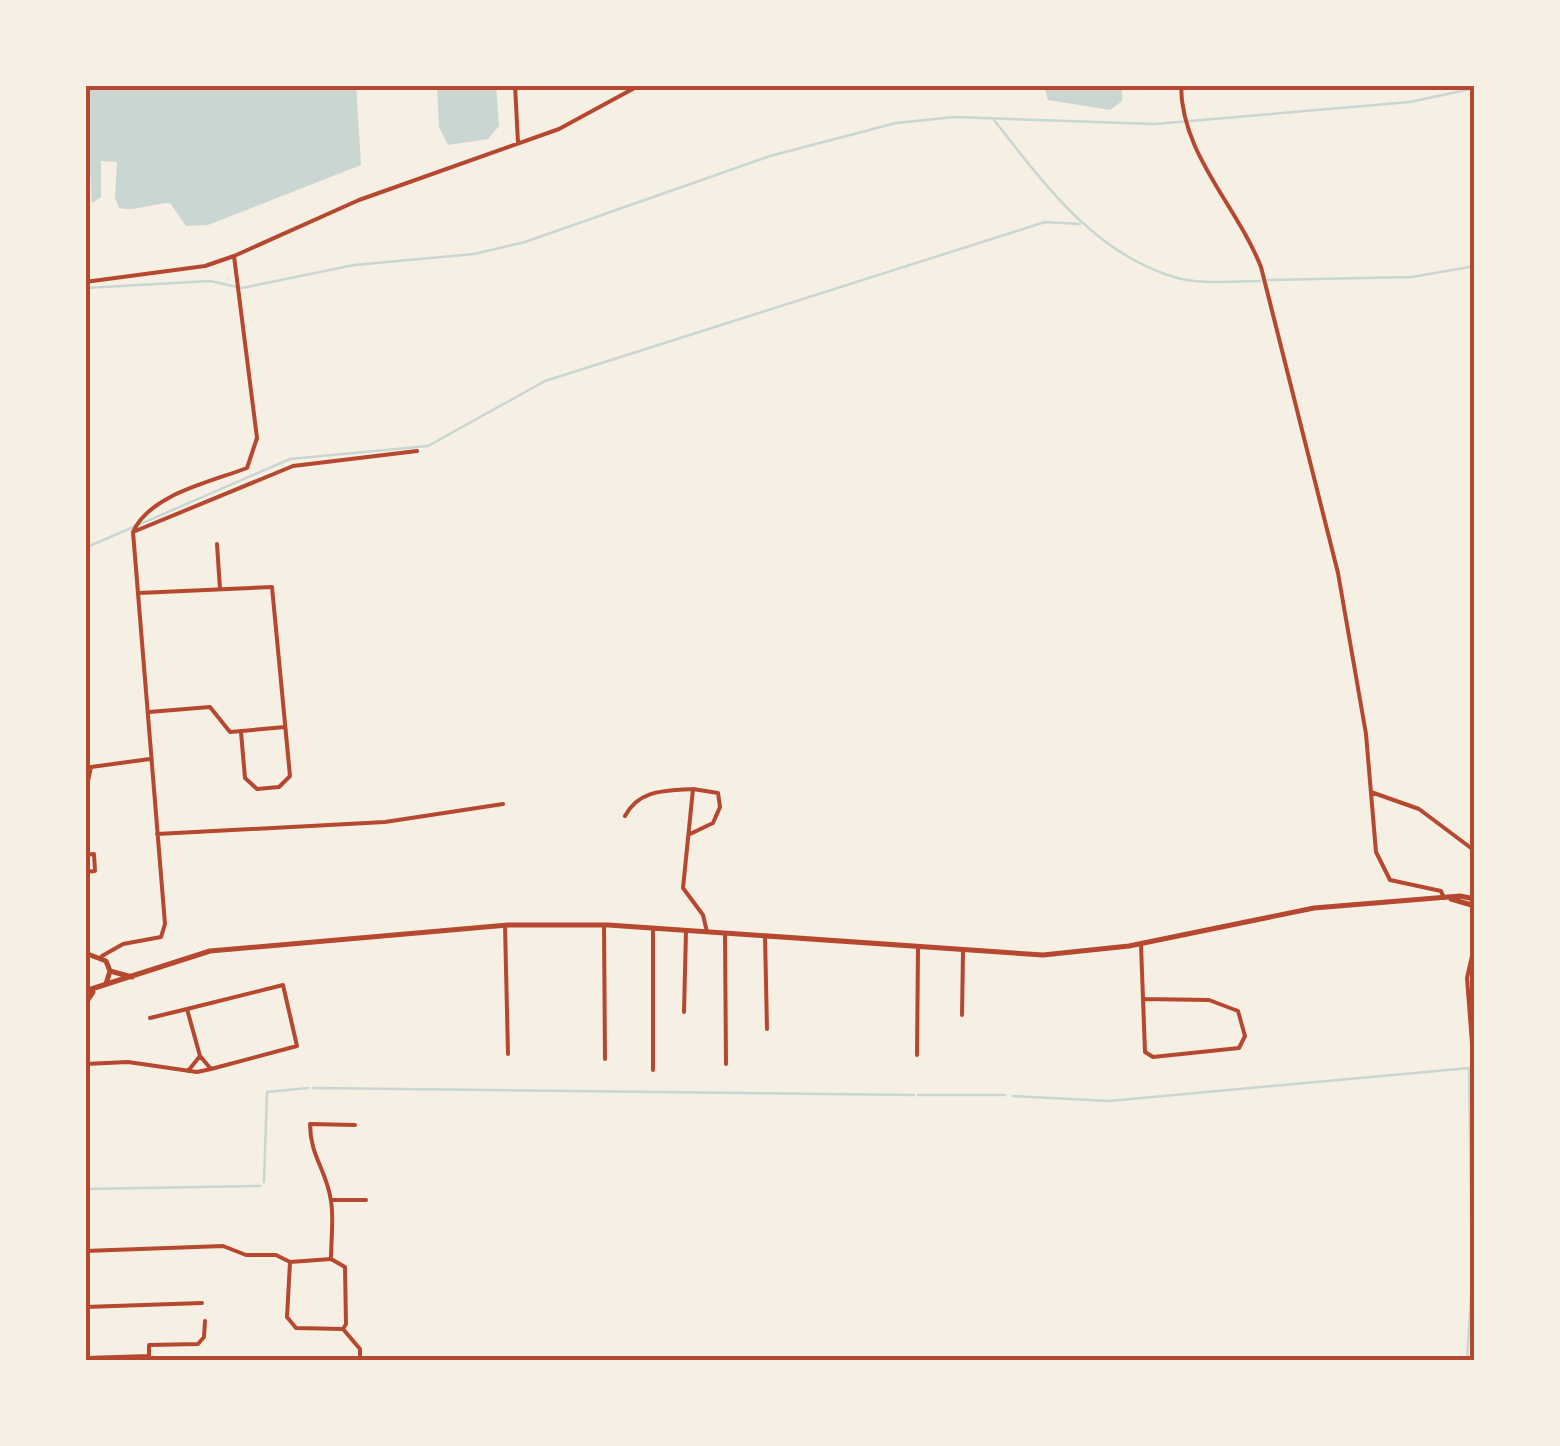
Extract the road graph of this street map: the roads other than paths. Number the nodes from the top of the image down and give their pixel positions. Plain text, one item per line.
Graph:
1 (514, 85) edge
2 (640, 85) edge
3 (1181, 85) edge
4 (518, 143) junction
5 (234, 256) junction
6 (85, 282) edge
7 (417, 452) dead end
8 (133, 532) junction
9 (218, 544) dead end
10 (220, 589) junction
11 (139, 593) junction
12 (149, 712) junction
13 (284, 727) junction
14 (242, 732) junction
15 (150, 760) junction
16 (88, 767) edge
17 (692, 789) junction
18 (1371, 792) junction
19 (85, 795) edge
20 (504, 804) dead end
21 (625, 816) dead end
22 (158, 834) junction
23 (690, 834) junction
24 (1475, 851) edge
25 (85, 854) edge
26 (85, 872) edge
27 (1444, 898) junction
28 (1475, 903) edge
29 (505, 925) junction
30 (604, 925) junction
31 (653, 928) junction
32 (686, 931) junction
33 (706, 932) junction
34 (725, 934) junction
35 (765, 936) junction
36 (1141, 944) junction
37 (1474, 946) edge
38 (918, 949) junction
39 (963, 952) junction
40 (85, 953) edge
41 (102, 956) junction
42 (110, 970) junction
43 (132, 976) junction
44 (106, 984) junction
45 (89, 992) edge
46 (1144, 999) junction
47 (85, 1004) edge
48 (187, 1009) junction
49 (684, 1012) dead end
50 (962, 1015) dead end
51 (150, 1018) dead end
52 (767, 1029) dead end
53 (508, 1054) dead end
54 (200, 1056) junction
55 (917, 1056) dead end
56 (604, 1060) dead end
57 (85, 1064) edge
58 (726, 1064) dead end
59 (210, 1069) junction
60 (653, 1070) dead end
61 (188, 1071) junction
62 (1475, 1082) edge
63 (355, 1124) dead end
64 (331, 1200) junction
65 (366, 1200) dead end
66 (85, 1251) edge
67 (331, 1259) junction
68 (290, 1262) junction
69 (202, 1303) dead end
70 (85, 1307) edge
71 (204, 1321) dead end
72 (343, 1329) junction
73 (1475, 1348) edge
74 (85, 1358) edge
75 (150, 1358) edge
76 (360, 1361) edge
77 (1474, 1361) edge

1 - 4 street
2 - 4 street
3 - 18 street
4 - 5 street
5 - 6 street
5 - 8 street
7 - 8 street
8 - 11 street
9 - 10 street
10 - 11 street
10 - 13 street
11 - 12 street
12 - 14 street
12 - 15 street
13 - 14 street
13 - 14 street
15 - 16 street
15 - 22 street
16 - 19 street
17 - 21 street
17 - 23 street
17 - 23 street
18 - 24 street
18 - 27 street
20 - 22 street
22 - 41 street
23 - 33 street
25 - 26 street
27 - 28 main road
27 - 36 main road
29 - 30 main road
29 - 43 main road
29 - 53 street
30 - 31 main road
30 - 56 street
31 - 32 main road
31 - 60 street
32 - 33 main road
32 - 49 street
33 - 34 main road
34 - 35 main road
34 - 58 street
35 - 38 main road
35 - 52 street
36 - 39 main road
36 - 46 street
37 - 62 street
38 - 39 main road
38 - 55 street
39 - 50 street
40 - 41 main road
41 - 42 main road
42 - 43 main road
42 - 44 main road
43 - 44 main road
44 - 45 main road
45 - 47 main road
46 - 46 street
48 - 51 street
48 - 54 street
48 - 59 street
54 - 59 street
54 - 61 street
57 - 61 street
59 - 61 street
63 - 64 street
64 - 65 street
64 - 67 street
66 - 68 street
67 - 68 street
67 - 72 street
68 - 72 street
69 - 70 street
71 - 75 street
72 - 76 street
73 - 77 street
74 - 75 street

